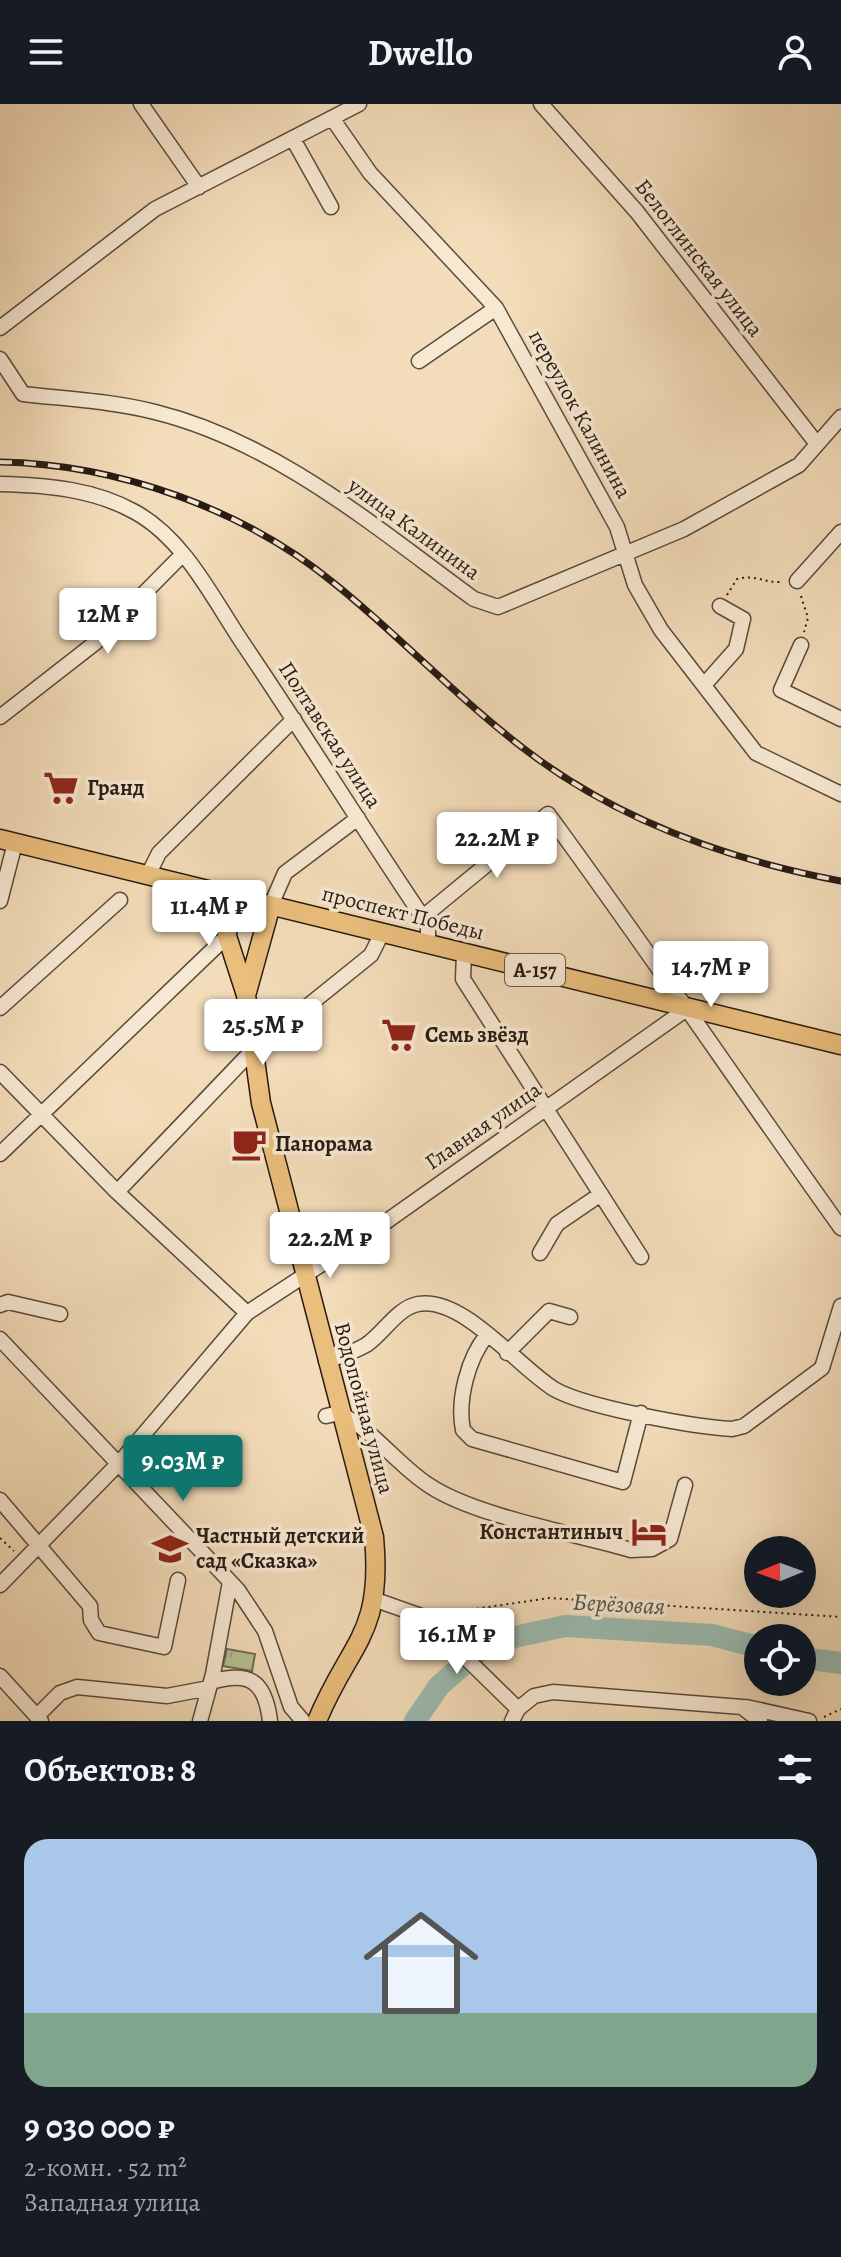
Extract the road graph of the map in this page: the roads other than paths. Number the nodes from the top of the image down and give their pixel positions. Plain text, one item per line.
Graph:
1 (141, 104) edge
2 (359, 104) edge
3 (541, 104) edge
4 (332, 118) junction
5 (293, 139) junction
6 (199, 187) junction
7 (331, 207) dead end
8 (496, 308) junction
9 (0, 328) edge
10 (0, 359) edge
11 (419, 361) dead end
12 (841, 417) edge
13 (817, 444) junction
14 (0, 484) edge
15 (841, 532) edge
16 (627, 553) junction
17 (183, 554) junction
18 (797, 581) road end
19 (720, 606) road end
20 (801, 645) road end
21 (704, 685) junction
22 (0, 717) edge
23 (294, 719) junction
24 (841, 719) edge
25 (841, 794) edge
26 (358, 818) junction
27 (7, 841) edge
28 (148, 875) junction
29 (229, 894) junction
30 (1, 895) edge
31 (120, 900) dead end
32 (271, 905) junction
33 (423, 917) junction
34 (382, 933) junction
35 (227, 936) junction
36 (428, 944) junction
37 (464, 953) junction
38 (246, 995) junction
39 (0, 1008) edge
40 (688, 1008) junction
41 (841, 1045) edge
42 (252, 1051) junction
43 (0, 1072) edge
44 (547, 1109) junction
45 (41, 1113) junction
46 (0, 1154) edge
47 (117, 1192) junction
48 (601, 1194) junction
49 (841, 1228) edge
50 (540, 1253) dead end
51 (641, 1257) dead end
52 (303, 1274) junction
53 (0, 1305) edge
54 (841, 1306) edge
55 (247, 1313) junction
56 (60, 1314) dead end
57 (570, 1317) dead end
58 (487, 1335) junction
59 (0, 1339) edge
60 (507, 1353) junction
61 (326, 1361) junction
62 (641, 1413) junction
63 (333, 1414) junction
64 (120, 1462) junction
65 (685, 1485) dead end
66 (0, 1500) edge
67 (39, 1544) junction
68 (178, 1580) dead end
69 (230, 1582) junction
70 (0, 1585) edge
71 (376, 1600) junction
72 (0, 1676) edge
73 (210, 1685) junction
74 (742, 1707) junction
75 (513, 1710) edge
76 (40, 1719) edge
77 (200, 1721) edge
78 (270, 1721) edge
79 (303, 1721) edge
80 (317, 1721) edge
81 (760, 1721) edge
82 (809, 1721) edge

1 - 6 street
2 - 4 street
3 - 13 street, Белоглинская улица
4 - 5 street
4 - 8 street, переулок Калинина
5 - 6 street
5 - 7 street
6 - 9 street
8 - 11 street
8 - 16 street, переулок Калинина
10 - 16 street, улица Калинина
12 - 13 street, улица Калинина
13 - 16 street, улица Калинина
14 - 17 street, Полтавская улица
15 - 18 street
16 - 21 street, переулок Калинина
17 - 22 street
17 - 23 street, Полтавская улица
19 - 21 street
20 - 24 street
21 - 25 street, переулок Калинина
23 - 26 street, Полтавская улица
23 - 28 street
26 - 32 street
26 - 33 street, Полтавская улица
27 - 28 main road, проспект Победы / А-157
27 - 30 street
28 - 29 main road, проспект Победы / А-157
29 - 32 main road, проспект Победы / А-157
29 - 35 main road, Водопойная улица
31 - 39 street
32 - 34 main road, проспект Победы / А-157
32 - 38 main road, Водопойная улица
33 - 36 street, Полтавская улица
33 - 40 street
34 - 36 main road, проспект Победы / А-157
34 - 42 street
35 - 38 main road, Водопойная улица
35 - 45 street
36 - 37 main road, проспект Победы / А-157
37 - 40 main road, проспект Победы / А-157
37 - 44 street
38 - 42 main road, Водопойная улица
40 - 41 main road, проспект Победы / А-157
40 - 44 street, Главная улица
40 - 49 street
42 - 47 street
42 - 52 main road, Водопойная улица
43 - 45 street
44 - 48 street
44 - 52 street, Главная улица
45 - 46 street
45 - 47 street
47 - 55 street
48 - 50 street
48 - 51 street
52 - 55 street, Главная улица
52 - 61 main road, Водопойная улица
53 - 56 street
54 - 62 street
55 - 64 street, Главная улица
57 - 60 street
58 - 60 street
58 - 61 street
58 - 62 street
59 - 64 street
60 - 62 street
61 - 63 main road, Водопойная улица
63 - 65 street
63 - 71 main road, Водопойная улица
64 - 67 street, Главная улица
64 - 69 street
66 - 67 street
67 - 68 street
67 - 70 street, Главная улица
69 - 73 street
69 - 79 street
71 - 75 street
71 - 80 main road
72 - 76 street
73 - 76 street
73 - 77 street
73 - 78 street
74 - 75 street
74 - 81 street
74 - 82 street

